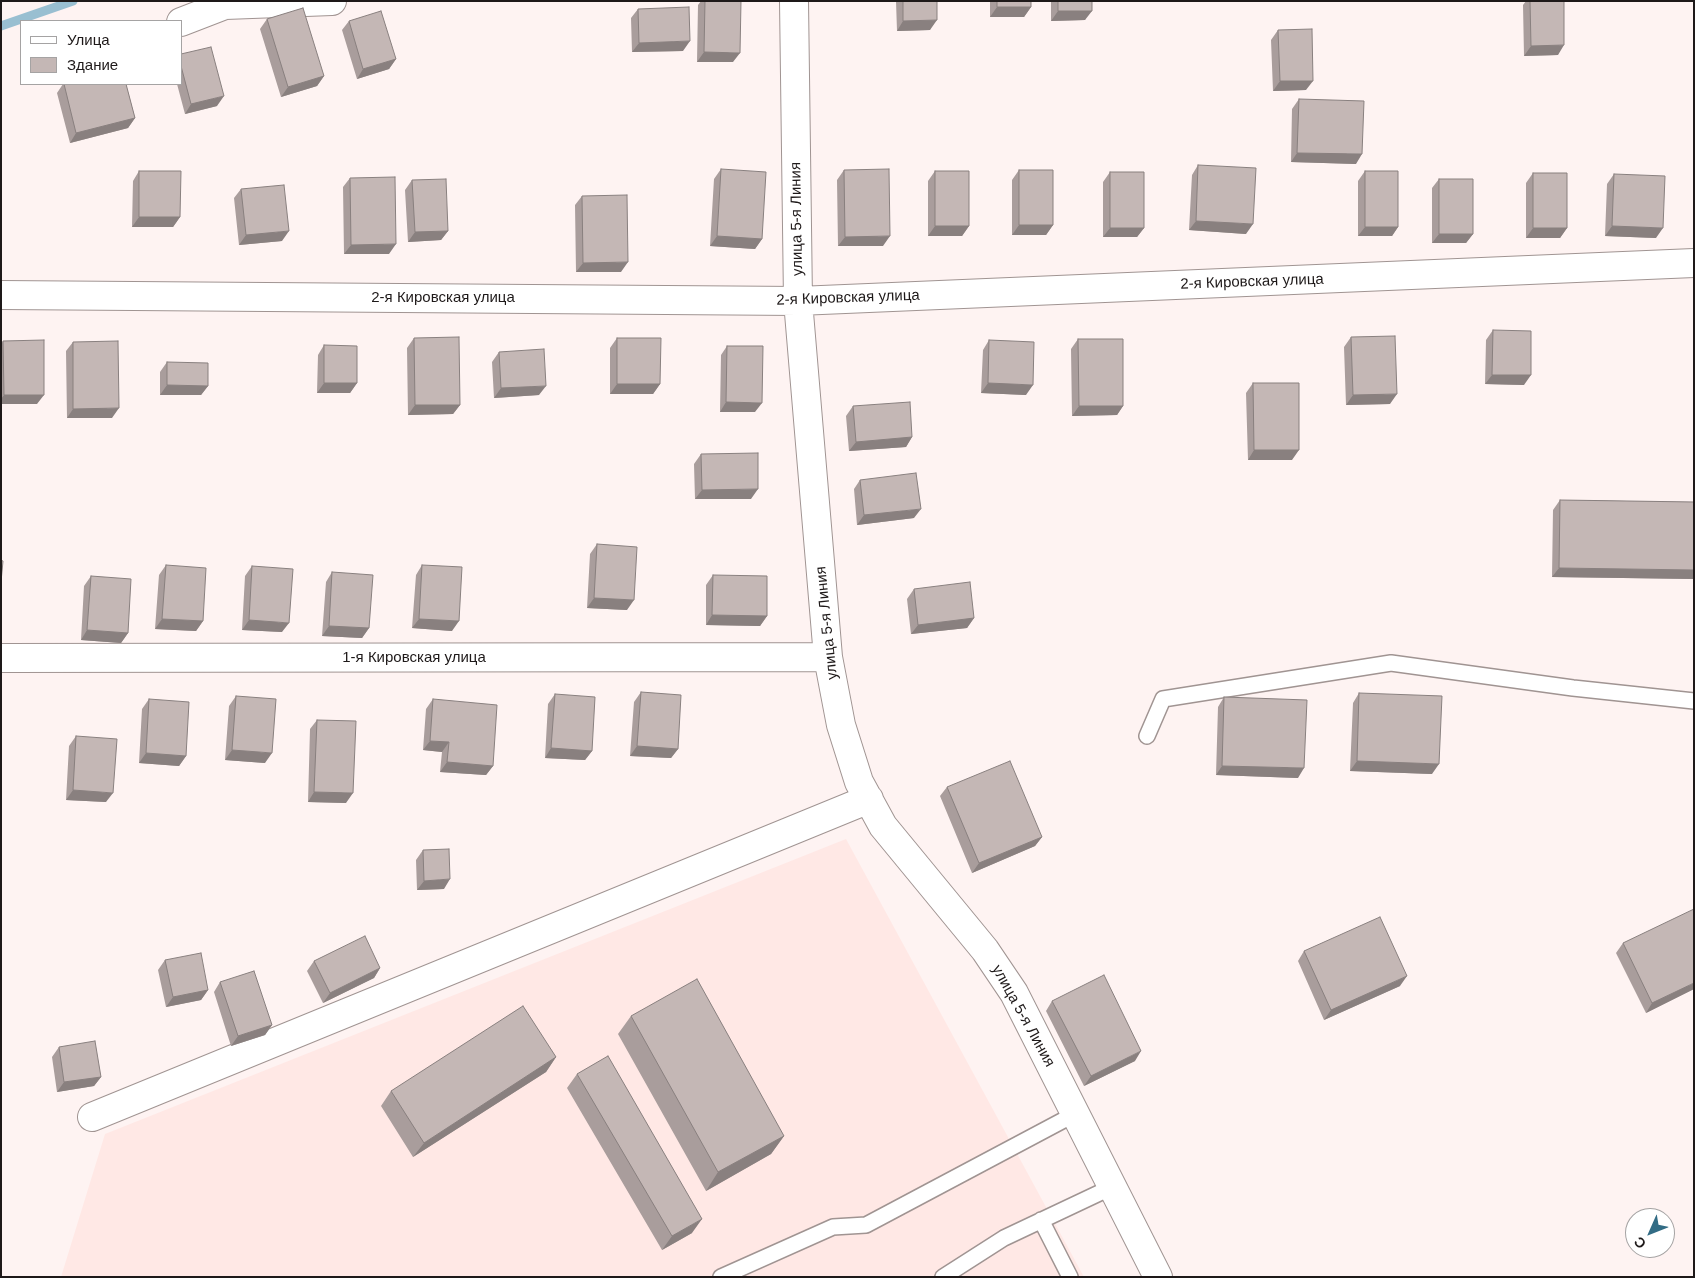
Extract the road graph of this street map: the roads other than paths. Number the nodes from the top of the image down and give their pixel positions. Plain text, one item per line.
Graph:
1 (332, 1) edge
2 (794, 1) edge
3 (182, 22) edge
4 (1694, 263) edge
5 (1, 295) edge
6 (798, 301) junction
7 (828, 657) junction
8 (1, 658) edge
9 (1694, 701) edge
10 (1147, 736) dead end
11 (869, 799) junction
12 (1075, 1114) junction
13 (92, 1117) dead end
14 (1112, 1187) junction
15 (1041, 1220) junction
16 (721, 1277) edge
17 (943, 1277) edge
18 (1070, 1277) edge
19 (1158, 1277) edge

1 - 3 street
2 - 6 street, улица 5-я Линия
4 - 6 street, 2-я Кировская улица
5 - 6 street, 2-я Кировская улица
6 - 7 street, улица 5-я Линия
7 - 8 street, 1-я Кировская улица
7 - 11 street, улица 5-я Линия
9 - 10 lane
11 - 12 street, улица 5-я Линия
11 - 13 street
12 - 14 street, улица 5-я Линия
12 - 16 lane
14 - 15 lane
14 - 19 street, улица 5-я Линия
15 - 17 lane
15 - 18 lane

